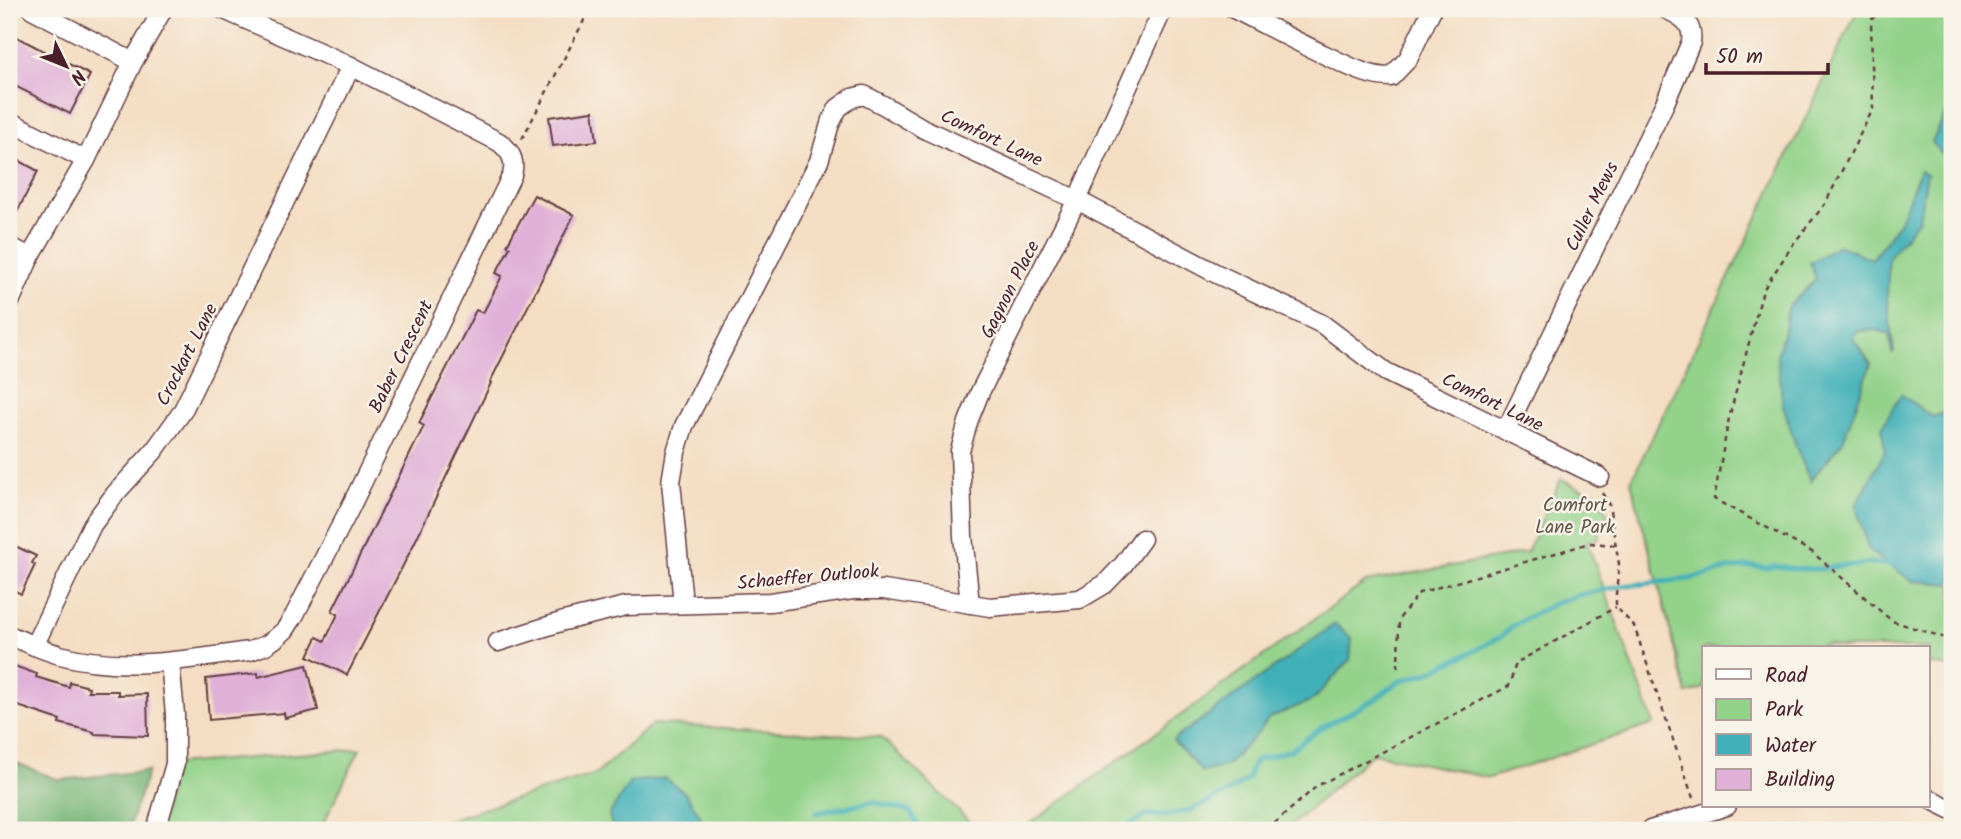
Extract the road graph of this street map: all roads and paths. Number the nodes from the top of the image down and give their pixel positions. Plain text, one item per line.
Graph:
1 (32, 9) edge
2 (163, 9) edge
3 (222, 9) edge
4 (590, 9) edge
5 (1163, 9) edge
6 (1234, 9) edge
7 (1432, 9) edge
8 (1665, 9) edge
9 (1882, 9) edge
10 (133, 62) junction
11 (351, 66) junction
12 (9, 121) edge
13 (86, 160) junction
14 (513, 160) junction
15 (1077, 200) junction
16 (9, 246) edge
17 (30, 257) junction
18 (9, 304) edge
19 (1506, 430) junction
20 (1600, 477) joint
21 (1142, 538) dead end
22 (1615, 545) junction
23 (683, 603) junction
24 (970, 604) junction
25 (1616, 607) junction
26 (9, 635) edge
27 (1952, 640) edge
28 (498, 642) dead end
29 (33, 646) junction
30 (170, 662) junction
31 (1398, 668) dead end
32 (1930, 799) edge
33 (1721, 808) edge
34 (1952, 810) edge
35 (1699, 815) junction
36 (156, 830) edge
37 (1267, 830) edge
38 (1650, 830) edge

1 - 10 street
2 - 10 street
3 - 11 street
4 - 14 path
5 - 15 street, Gagnon Place
6 - 7 street
8 - 19 street, Culler Mews
9 - 27 path
10 - 13 street
11 - 14 street
11 - 29 street, Crockart Lane
12 - 13 street
13 - 17 street
14 - 30 street, Baber Crescent
15 - 19 street, Comfort Lane
15 - 23 street, Comfort Lane
15 - 24 street, Gagnon Place
16 - 17 street
17 - 18 street
19 - 20 street, Comfort Lane
20 - 22 path
21 - 24 street, Schaeffer Outlook
22 - 25 path
22 - 31 path
23 - 24 street, Schaeffer Outlook
23 - 28 street, Schaeffer Outlook
25 - 35 path
25 - 37 path
26 - 29 street, Baber Crescent
29 - 30 street, Baber Crescent
30 - 36 street
32 - 34 street
33 - 35 street
35 - 38 street

